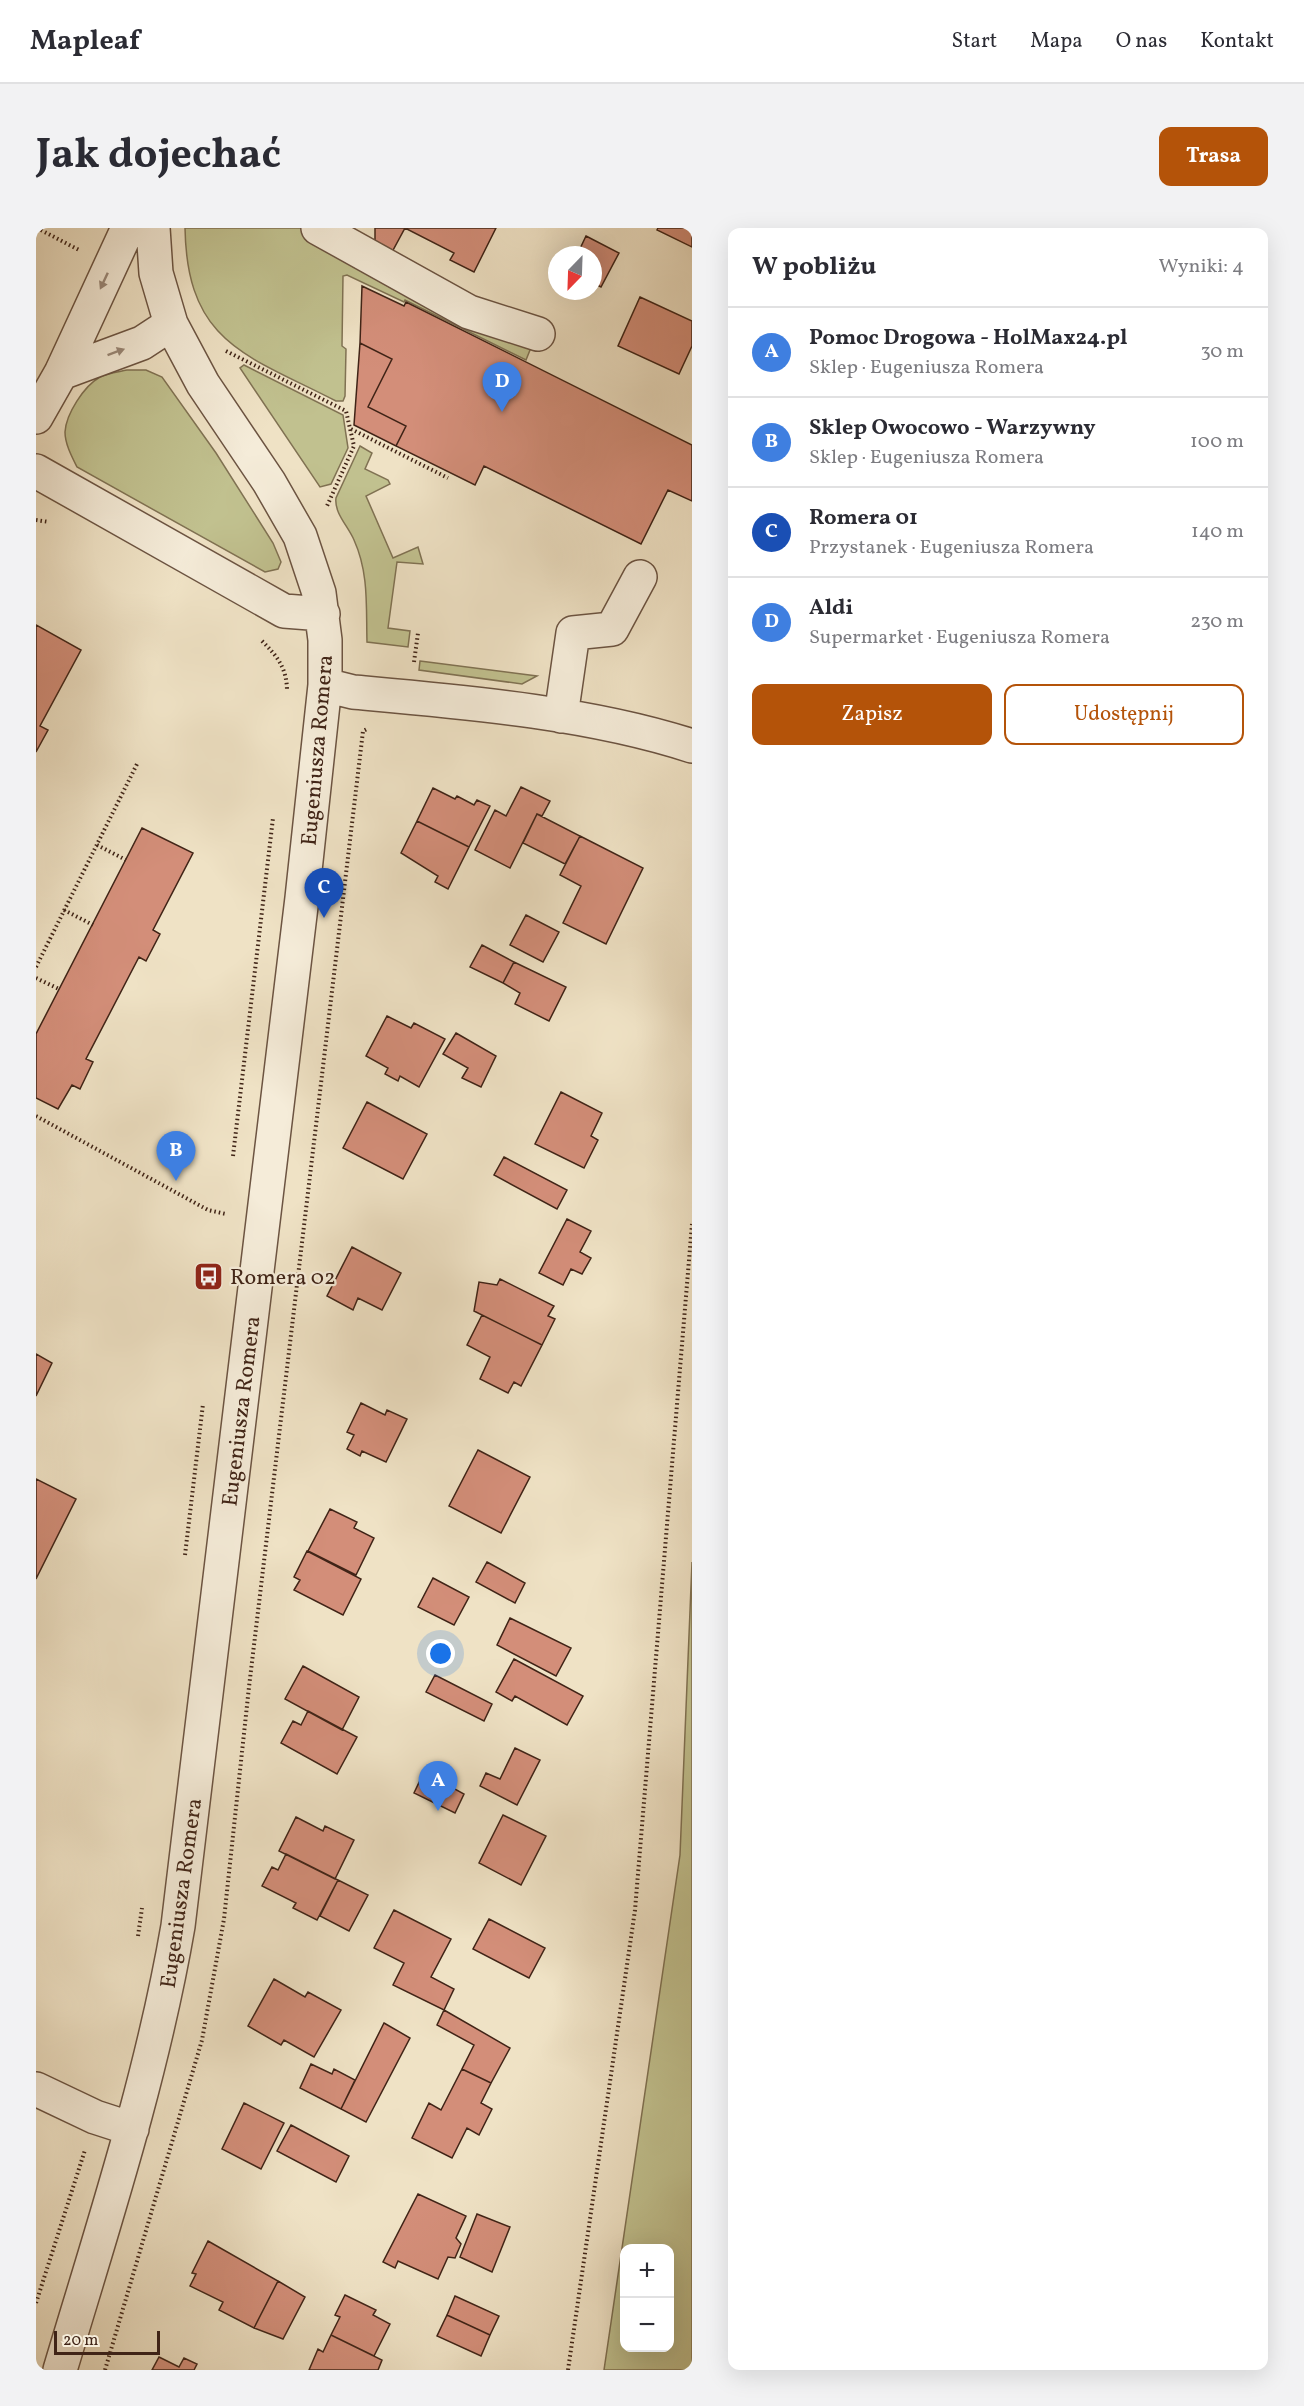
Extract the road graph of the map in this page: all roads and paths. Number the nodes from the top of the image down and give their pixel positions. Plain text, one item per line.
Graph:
1 (37, 228) edge
2 (128, 228) edge
3 (153, 228) edge
4 (318, 228) edge
5 (80, 250) dead end
6 (171, 324) junction
7 (538, 334) dead end
8 (225, 350) dead end
9 (61, 373) junction
10 (36, 417) edge
11 (350, 429) junction
12 (36, 471) edge
13 (448, 478) dead end
14 (327, 506) dead end
15 (36, 520) edge
16 (55, 525) dead end
17 (640, 577) dead end
18 (323, 614) junction
19 (418, 633) dead end
20 (253, 634) dead end
21 (412, 673) dead end
22 (325, 685) junction
23 (286, 702) dead end
24 (561, 716) junction
25 (692, 746) edge
26 (138, 762) dead end
27 (273, 812) dead end
28 (97, 845) junction
29 (126, 860) dead end
30 (64, 910) junction
31 (93, 925) dead end
32 (36, 967) edge
33 (36, 978) edge
34 (59, 989) dead end
35 (36, 1116) edge
36 (232, 1161) dead end
37 (227, 1204) dead end
38 (226, 1214) junction
39 (692, 1224) edge
40 (225, 1226) dead end
41 (204, 1396) dead end
42 (184, 1558) dead end
43 (143, 1904) dead end
44 (136, 1947) dead end
45 (36, 2089) edge
46 (95, 2117) junction
47 (132, 2129) junction
48 (36, 2303) edge
49 (60, 2370) edge
50 (568, 2370) edge

1 - 5 path
2 -> 9 street
3 - 6 street, Eugeniusza Romera
4 - 7 street
9 -> 6 street
6 - 18 street, Eugeniusza Romera
8 - 11 path
9 - 10 street
11 - 13 path
11 - 14 path
12 - 18 street
15 - 16 path
17 - 24 street
18 - 22 street, Eugeniusza Romera
19 - 21 path
20 - 23 path
22 - 24 street
22 - 47 street, Eugeniusza Romera
24 - 25 street
26 - 28 path
27 - 36 path
28 - 29 path
28 - 30 path
30 - 31 path
30 - 32 path
33 - 34 path
35 - 38 path
37 - 38 path
38 - 40 path
39 - 50 path
41 - 42 path
43 - 44 path
45 - 46 street
46 - 47 street
46 - 48 path
47 - 49 street, Eugeniusza Romera

